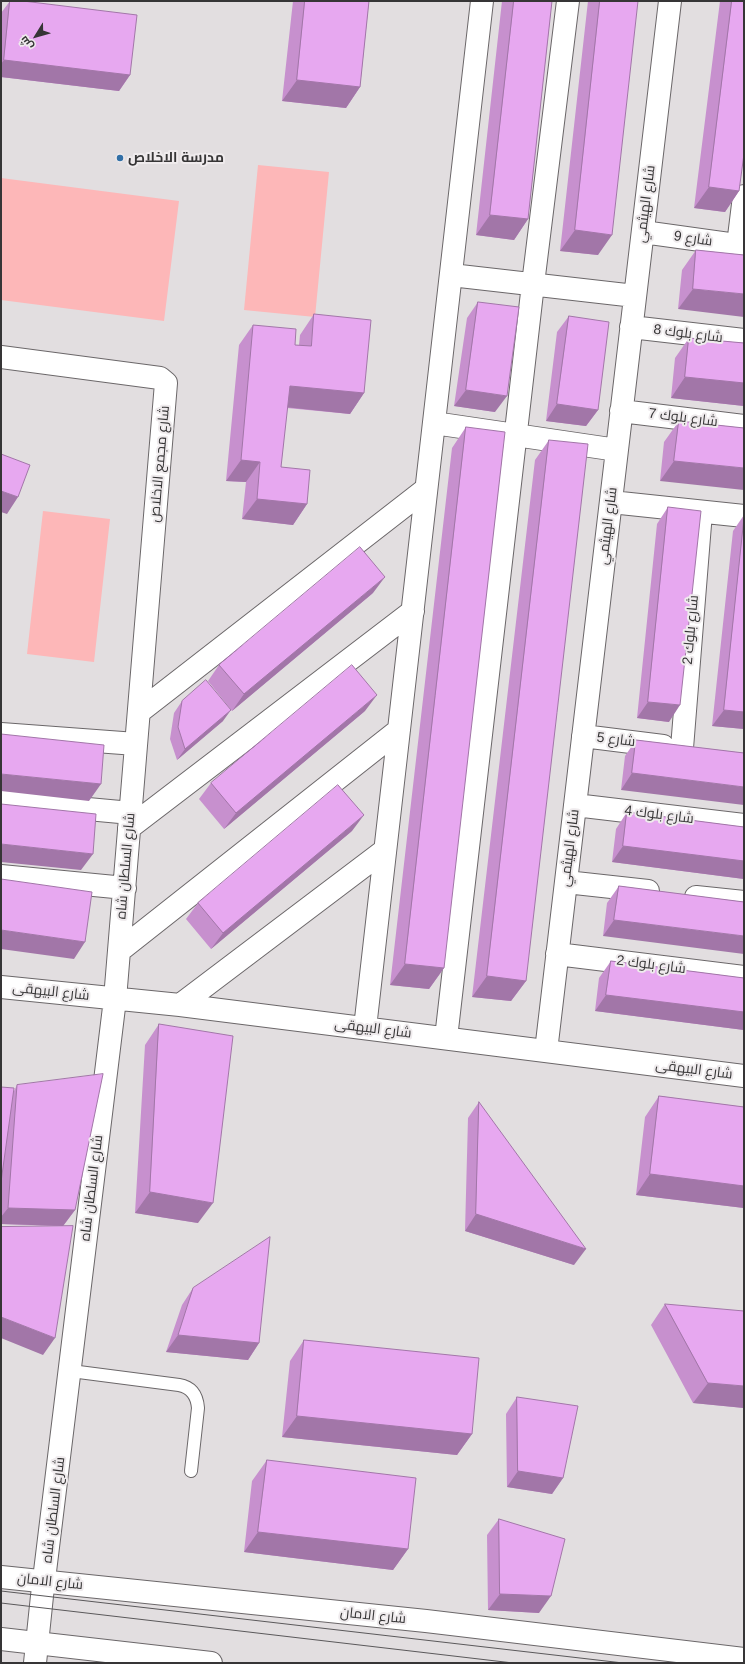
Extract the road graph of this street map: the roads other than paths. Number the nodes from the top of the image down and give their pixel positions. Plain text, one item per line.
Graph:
1 (482, 1) edge
2 (568, 1) edge
3 (670, 1) edge
4 (744, 196) edge
5 (642, 232) junction
6 (741, 246) edge
7 (451, 274) junction
8 (533, 284) junction
9 (635, 296) junction
10 (631, 327) junction
11 (744, 340) edge
12 (1, 357) edge
13 (621, 411) junction
14 (434, 423) junction
15 (744, 426) edge
16 (516, 435) junction
17 (617, 450) junction
18 (426, 489) junction
19 (611, 502) junction
20 (701, 512) junction
21 (744, 516) edge
22 (413, 611) junction
23 (139, 712) junction
24 (399, 730) junction
25 (1, 734) edge
26 (583, 736) junction
27 (136, 744) junction
28 (682, 748) junction
29 (705, 751) edge
30 (1, 801) edge
31 (575, 805) junction
32 (130, 820) junction
33 (744, 825) edge
34 (386, 850) junction
35 (1, 876) edge
36 (566, 882) junction
37 (125, 888) junction
38 (744, 902) edge
39 (119, 951) junction
40 (557, 954) junction
41 (744, 977) edge
42 (1, 987) edge
43 (115, 999) junction
44 (180, 1005) junction
45 (365, 1028) junction
46 (446, 1038) junction
47 (546, 1051) junction
48 (744, 1076) edge
49 (70, 1371) junction
50 (191, 1471) dead end
51 (1, 1577) edge
52 (45, 1582) junction
53 (1, 1639) edge
54 (36, 1653) edge
55 (744, 1658) edge
56 (211, 1663) edge

1 - 7 street
2 - 8 street
3 - 5 street, شارع الهيثمي
4 - 6 street
5 - 6 street, شارع 9
5 - 9 street, شارع الهيثمي
7 - 8 street
7 - 14 street
8 - 9 street
8 - 16 street
9 - 10 street, شارع الهيثمي
10 - 11 street, شارع بلوك 8
10 - 13 street, شارع الهيثمي
12 - 23 street, شارع مجمع الاخلاص
13 - 15 street, شارع بلوك 7
13 - 17 street, شارع الهيثمي
14 - 16 street
14 - 18 street
16 - 17 street
16 - 46 street
17 - 19 street, شارع الهيثمي
18 - 22 street
18 - 23 street
19 - 20 street
19 - 26 street, شارع الهيثمي
20 - 21 street
20 - 28 street, شارع بلوك 2
22 - 24 street
22 - 32 street
23 - 27 street, شارع السلطان شاه
24 - 34 street
24 - 39 street
25 - 27 street
26 - 28 street, شارع 5
26 - 31 street, شارع الهيثمي
27 - 32 street, شارع السلطان شاه
28 - 29 street, شارع 5
30 - 32 street
31 - 33 street, شارع بلوك 4
31 - 36 street, شارع الهيثمي
32 - 37 street, شارع السلطان شاه
34 - 44 street
34 - 45 street
35 - 37 street
36 - 38 street
36 - 40 street, شارع الهيثمي
37 - 39 street, شارع السلطان شاه
39 - 43 street, شارع السلطان شاه
40 - 41 street, شارع بلوك 2
40 - 47 street, شارع الهيثمي
42 - 43 street, شارع البيهقى
43 - 44 street, شارع البيهقى
43 - 49 street, شارع السلطان شاه
44 - 45 street, شارع البيهقى
45 - 46 street, شارع البيهقى
46 - 47 street, شارع البيهقى
47 - 48 street, شارع البيهقى
49 - 50 lane
49 - 52 street, شارع السلطان شاه
51 - 52 street, شارع الامان
52 - 54 street, شارع السلطان شاه
52 - 55 street, شارع الامان
53 - 54 street
54 - 56 street

